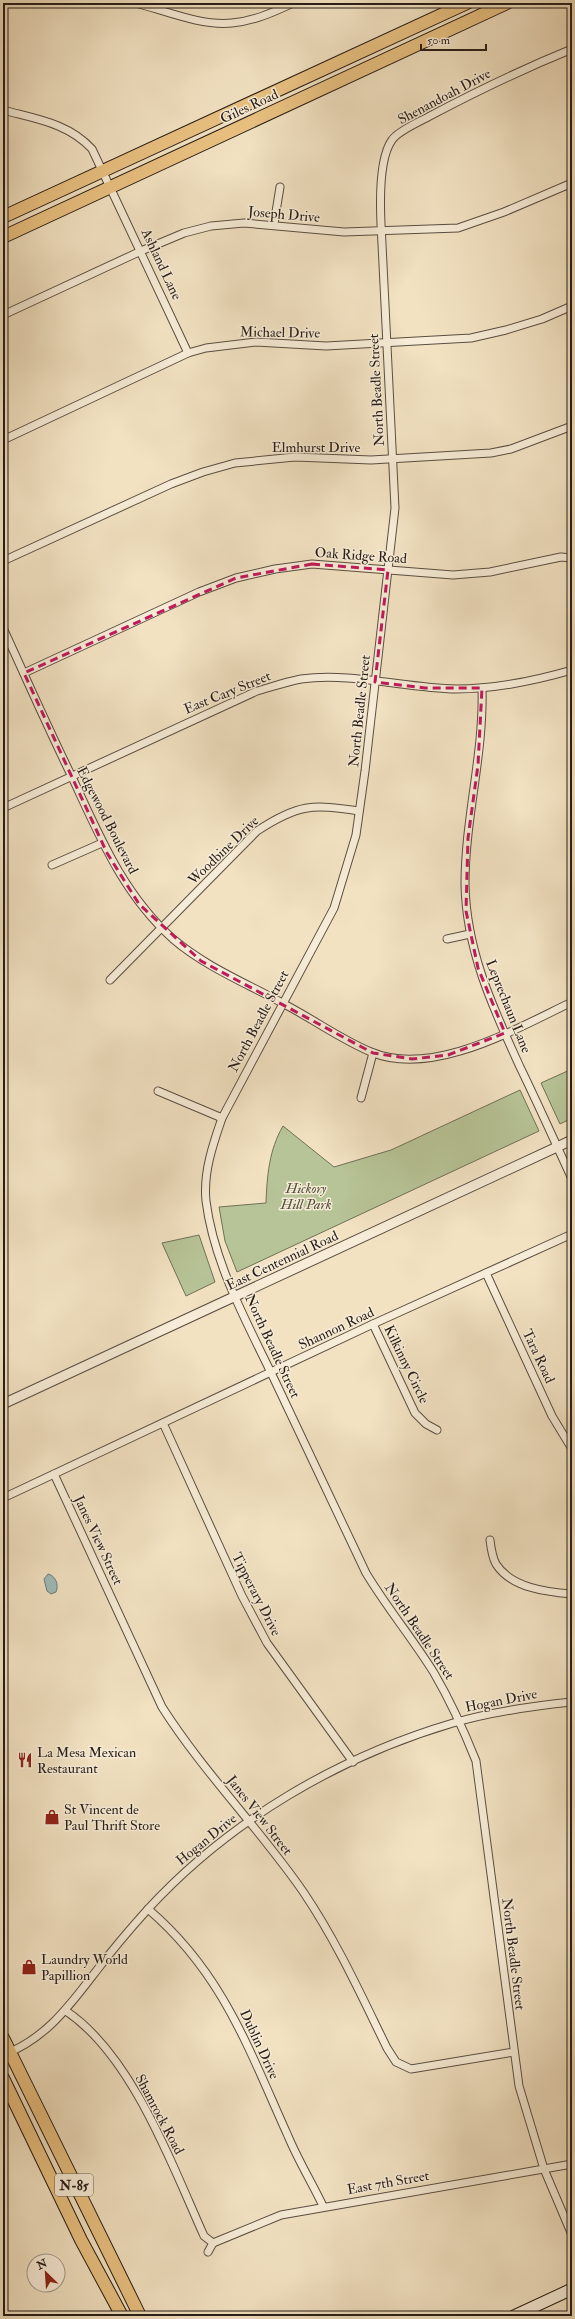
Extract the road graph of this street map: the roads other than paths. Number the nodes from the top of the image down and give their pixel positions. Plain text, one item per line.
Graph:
1 (136, 3) edge
2 (293, 3) edge
3 (467, 3) edge
4 (507, 3) edge
5 (572, 49) edge
6 (3, 110) edge
7 (103, 171) junction
8 (572, 183) edge
9 (110, 187) junction
10 (280, 187) dead end
11 (3, 217) edge
12 (274, 224) junction
13 (381, 231) junction
14 (3, 237) edge
15 (141, 251) junction
16 (572, 306) edge
17 (3, 315) edge
18 (387, 343) junction
19 (188, 353) junction
20 (572, 426) edge
21 (3, 440) edge
22 (393, 458) junction
23 (572, 558) edge
24 (3, 561) edge
25 (388, 570) junction
26 (3, 628) edge
27 (572, 670) edge
28 (24, 673) junction
29 (375, 682) junction
30 (482, 688) junction
31 (71, 776) junction
32 (3, 808) edge
33 (359, 811) junction
34 (102, 843) junction
35 (52, 865) dead end
36 (162, 928) junction
37 (470, 934) junction
38 (447, 939) dead end
39 (110, 980) dead end
40 (572, 1002) edge
41 (282, 1003) junction
42 (505, 1033) junction
43 (373, 1053) junction
44 (158, 1091) dead end
45 (361, 1098) dead end
46 (222, 1118) junction
47 (572, 1140) edge
48 (557, 1146) junction
49 (572, 1179) edge
50 (572, 1234) edge
51 (486, 1272) junction
52 (236, 1297) junction
53 (373, 1324) junction
54 (271, 1372) junction
55 (3, 1404) edge
56 (163, 1423) junction
57 (437, 1430) dead end
58 (572, 1449) edge
59 (54, 1474) junction
60 (3, 1498) edge
61 (490, 1540) dead end
62 (572, 1594) edge
63 (572, 1702) edge
64 (460, 1721) junction
65 (353, 1762) junction
66 (248, 1822) junction
67 (148, 1909) junction
68 (66, 2011) junction
69 (3, 2038) edge
70 (514, 2052) junction
71 (6, 2054) edge
72 (3, 2078) edge
73 (572, 2164) edge
74 (544, 2169) junction
75 (323, 2206) junction
76 (572, 2235) edge
77 (213, 2243) junction
78 (208, 2252) dead end
79 (572, 2289) edge
80 (122, 2316) edge
81 (140, 2316) edge
82 (514, 2316) edge

1 - 2 street
3 - 7 main road, Giles Road
4 - 9 main road, Giles Road
5 - 13 street, Shenandoah Drive
6 - 7 street, Ashland Lane
7 - 9 street, Ashland Lane
7 - 11 main road, Giles Road
8 - 13 street, Joseph Drive
9 - 14 main road, Giles Road
9 - 15 street, Ashland Lane
10 - 12 street
12 - 13 street, Joseph Drive
12 - 15 street, Joseph Drive
13 - 18 street, North Beadle Street
15 - 17 street, Joseph Drive
15 - 19 street, Ashland Lane
16 - 18 street, Michael Drive
18 - 19 street, Michael Drive
18 - 22 street, North Beadle Street
19 - 21 street, Michael Drive
20 - 22 street, Elmhurst Drive
22 - 24 street, Elmhurst Drive
22 - 25 street, North Beadle Street
23 - 25 street, Oak Ridge Road
25 - 28 street, Oak Ridge Road
25 - 29 street, North Beadle Street
26 - 28 street, Edgewood Boulevard
27 - 30 street, East Cary Street
28 - 31 street, Edgewood Boulevard
29 - 30 street, East Cary Street
29 - 31 street, East Cary Street
29 - 33 street, North Beadle Street
30 - 37 street, Leprechaun Lane
31 - 32 street, East Cary Street
31 - 34 street, Edgewood Boulevard
33 - 36 street, Woodbine Drive
33 - 41 street, North Beadle Street
34 - 35 street
34 - 36 street, Edgewood Boulevard
36 - 39 street, Woodbine Drive
36 - 41 street, Edgewood Boulevard
37 - 38 street
37 - 42 street, Leprechaun Lane
40 - 42 street, Edgewood Boulevard
41 - 43 street, Edgewood Boulevard
41 - 46 street, North Beadle Street
42 - 43 street, Edgewood Boulevard
42 - 48 street, Leprechaun Lane
43 - 45 street
44 - 46 street
46 - 52 street, North Beadle Street
47 - 48 street, East Centennial Road
48 - 49 street, Leprechaun Lane
48 - 52 street, East Centennial Road
50 - 51 street, Shannon Road
51 - 53 street, Shannon Road
51 - 58 street, Tara Road
52 - 54 street, North Beadle Street
52 - 55 street, East Centennial Road
53 - 54 street, Shannon Road
53 - 57 street, Kilkinny Circle
54 - 56 street, Shannon Road
54 - 64 street, North Beadle Street
56 - 59 street, Shannon Road
56 - 65 street, Tipperary Drive
59 - 60 street, Shannon Road
59 - 66 street, Janes View Street
61 - 62 street
63 - 64 street, Hogan Drive
64 - 65 street, Hogan Drive
64 - 70 street, North Beadle Street
65 - 66 street, Hogan Drive
66 - 67 street, Hogan Drive
66 - 70 street, Janes View Street
67 - 68 street, Hogan Drive
67 - 75 street, Dublin Drive
68 - 71 street, Hogan Drive
68 - 77 street, Shamrock Road
69 - 71 main road, N-85
70 - 74 street, North Beadle Street
71 - 81 main road, N-85
72 - 80 main road, N-85
73 - 74 street, East 7th Street
74 - 75 street, East 7th Street
74 - 76 street, North Beadle Street
75 - 77 street, East 7th Street
77 - 78 street
79 - 82 main road

